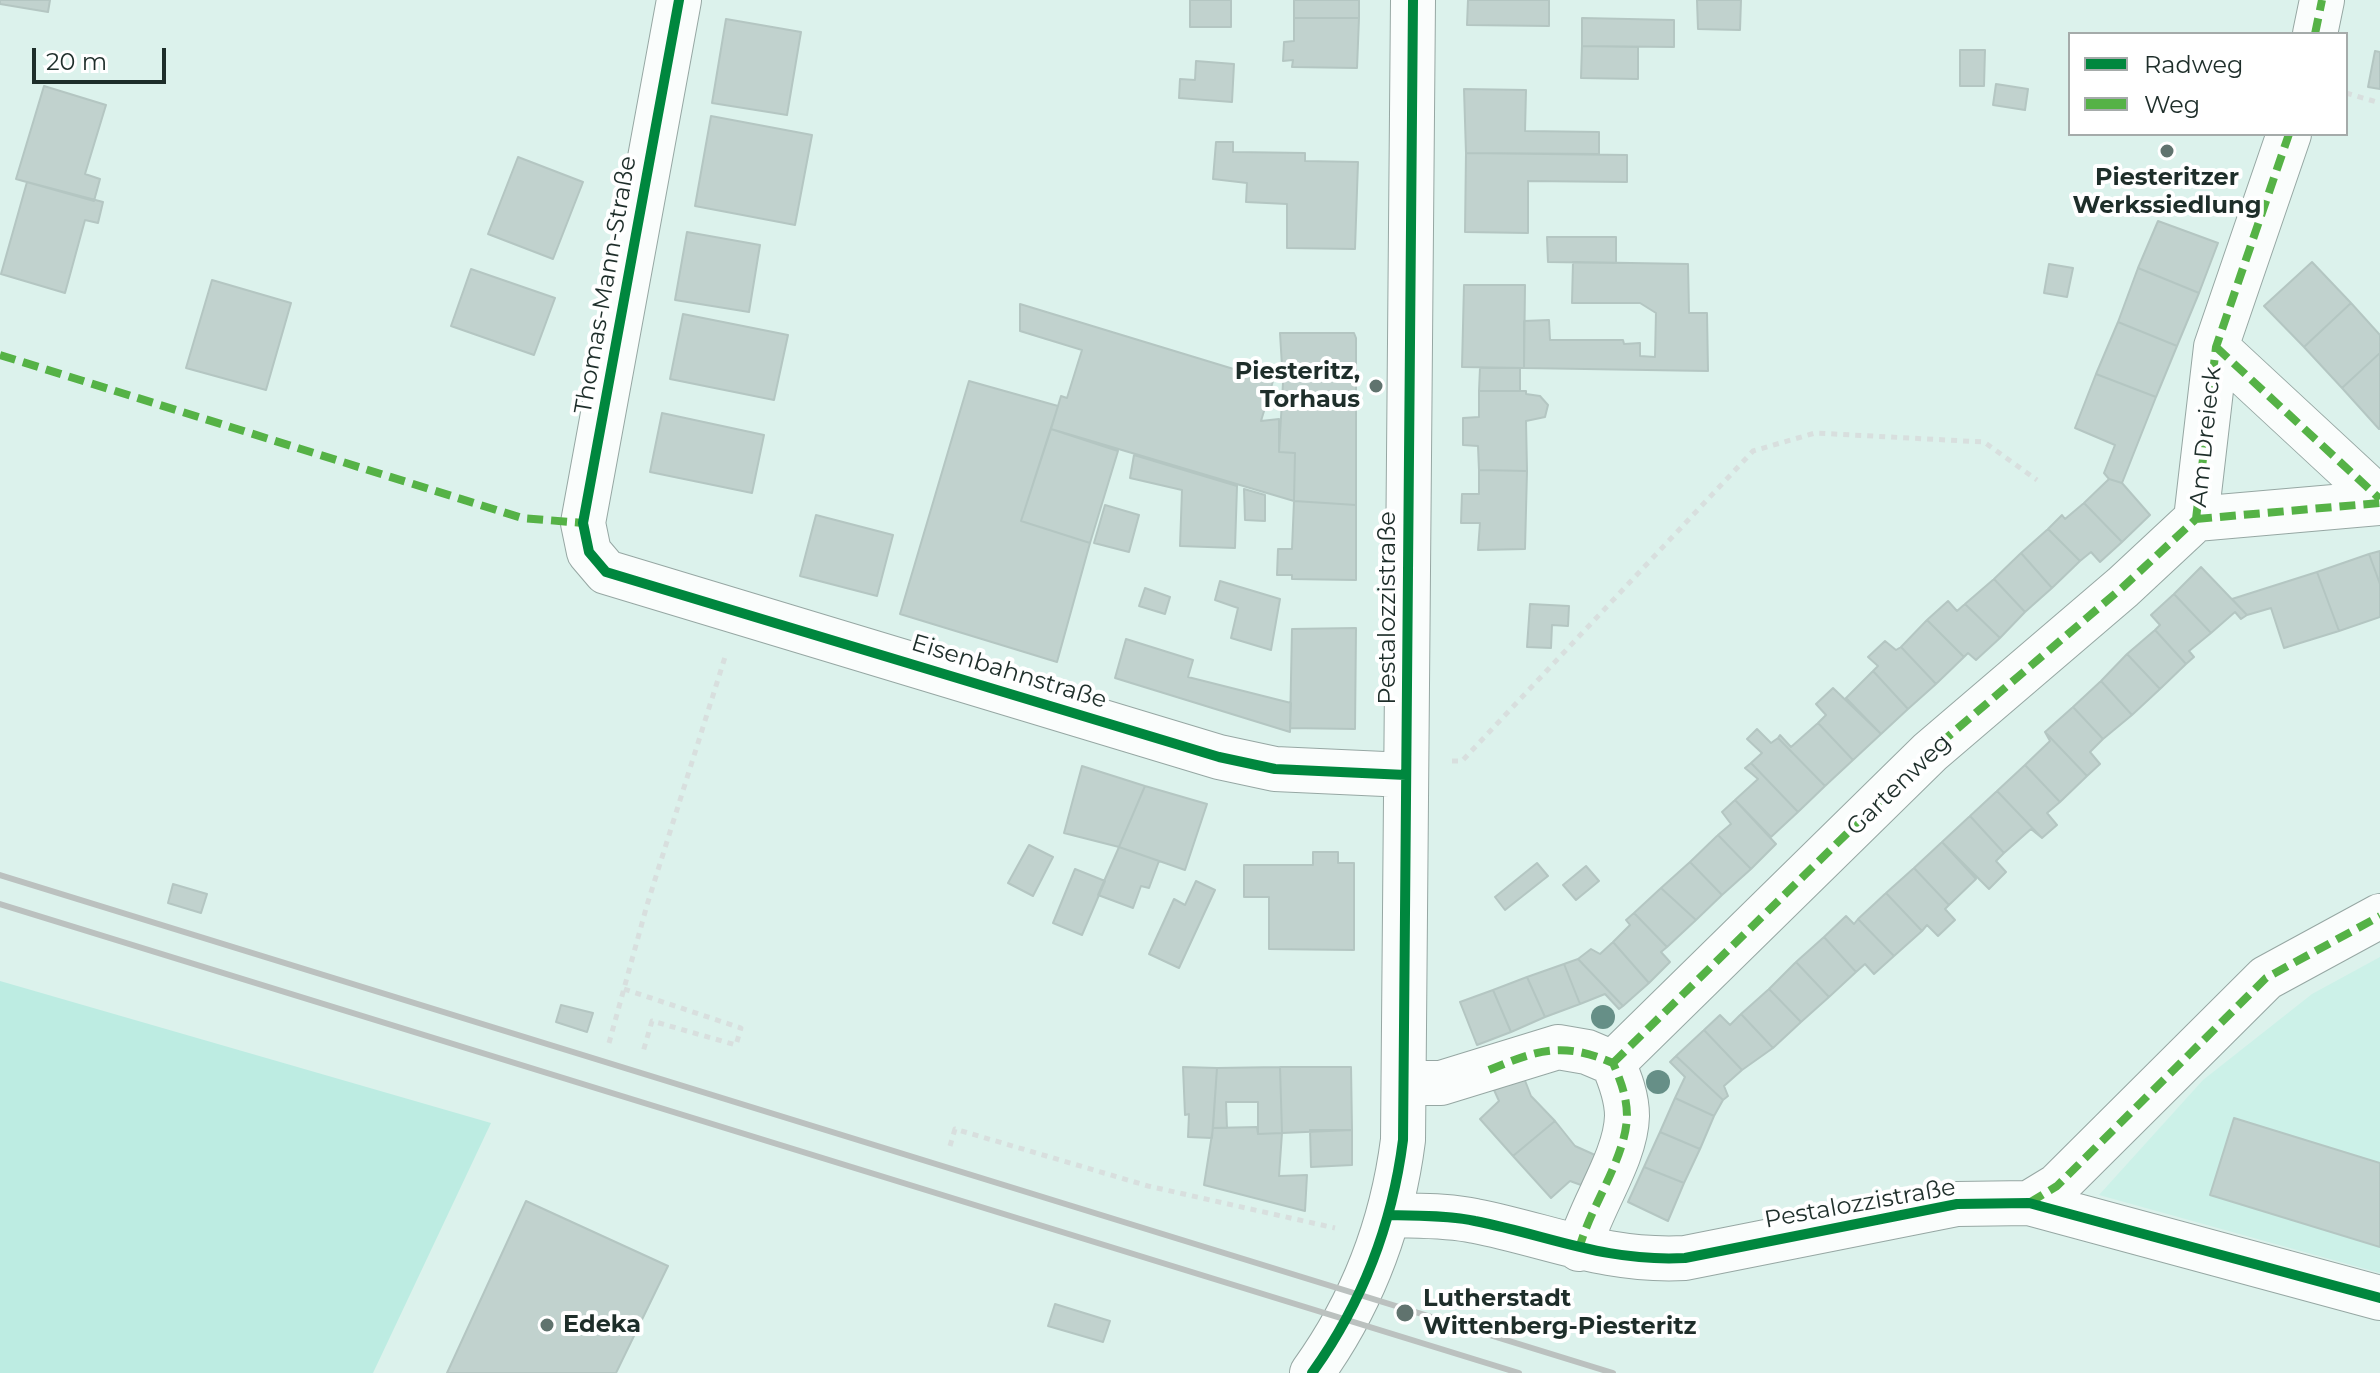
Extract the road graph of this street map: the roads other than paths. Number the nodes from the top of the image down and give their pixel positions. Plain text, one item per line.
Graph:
1 (679, 0) edge
2 (1413, 0) edge
3 (2322, 0) edge
4 (2315, 32) edge
5 (2288, 136) edge
6 (2216, 347) junction
7 (2380, 501) edge
8 (2196, 519) junction
9 (606, 572) joint
10 (1406, 768) junction
11 (2380, 916) edge
12 (1613, 1063) junction
13 (1405, 1083) junction
14 (2029, 1203) junction
15 (1390, 1215) junction
16 (1579, 1249) junction
17 (2380, 1298) edge
18 (1312, 1373) edge

1 - 9 street, Thomas-Mann-Straße
2 - 10 street, Pestalozzistraße
3 - 4 street
5 - 6 street
6 - 7 street, Am Dreieck
6 - 8 street, Am Dreieck
7 - 8 street, Am Dreieck
8 - 12 street, Gartenweg
9 - 10 street, Eisenbahnstraße
10 - 13 street, Pestalozzistraße
11 - 14 street
12 - 13 street
12 - 16 street
13 - 15 street, Pestalozzistraße
14 - 16 street, Pestalozzistraße
14 - 17 street, Pestalozzistraße
15 - 16 street, Pestalozzistraße
15 - 18 street, Pestalozzistraße

